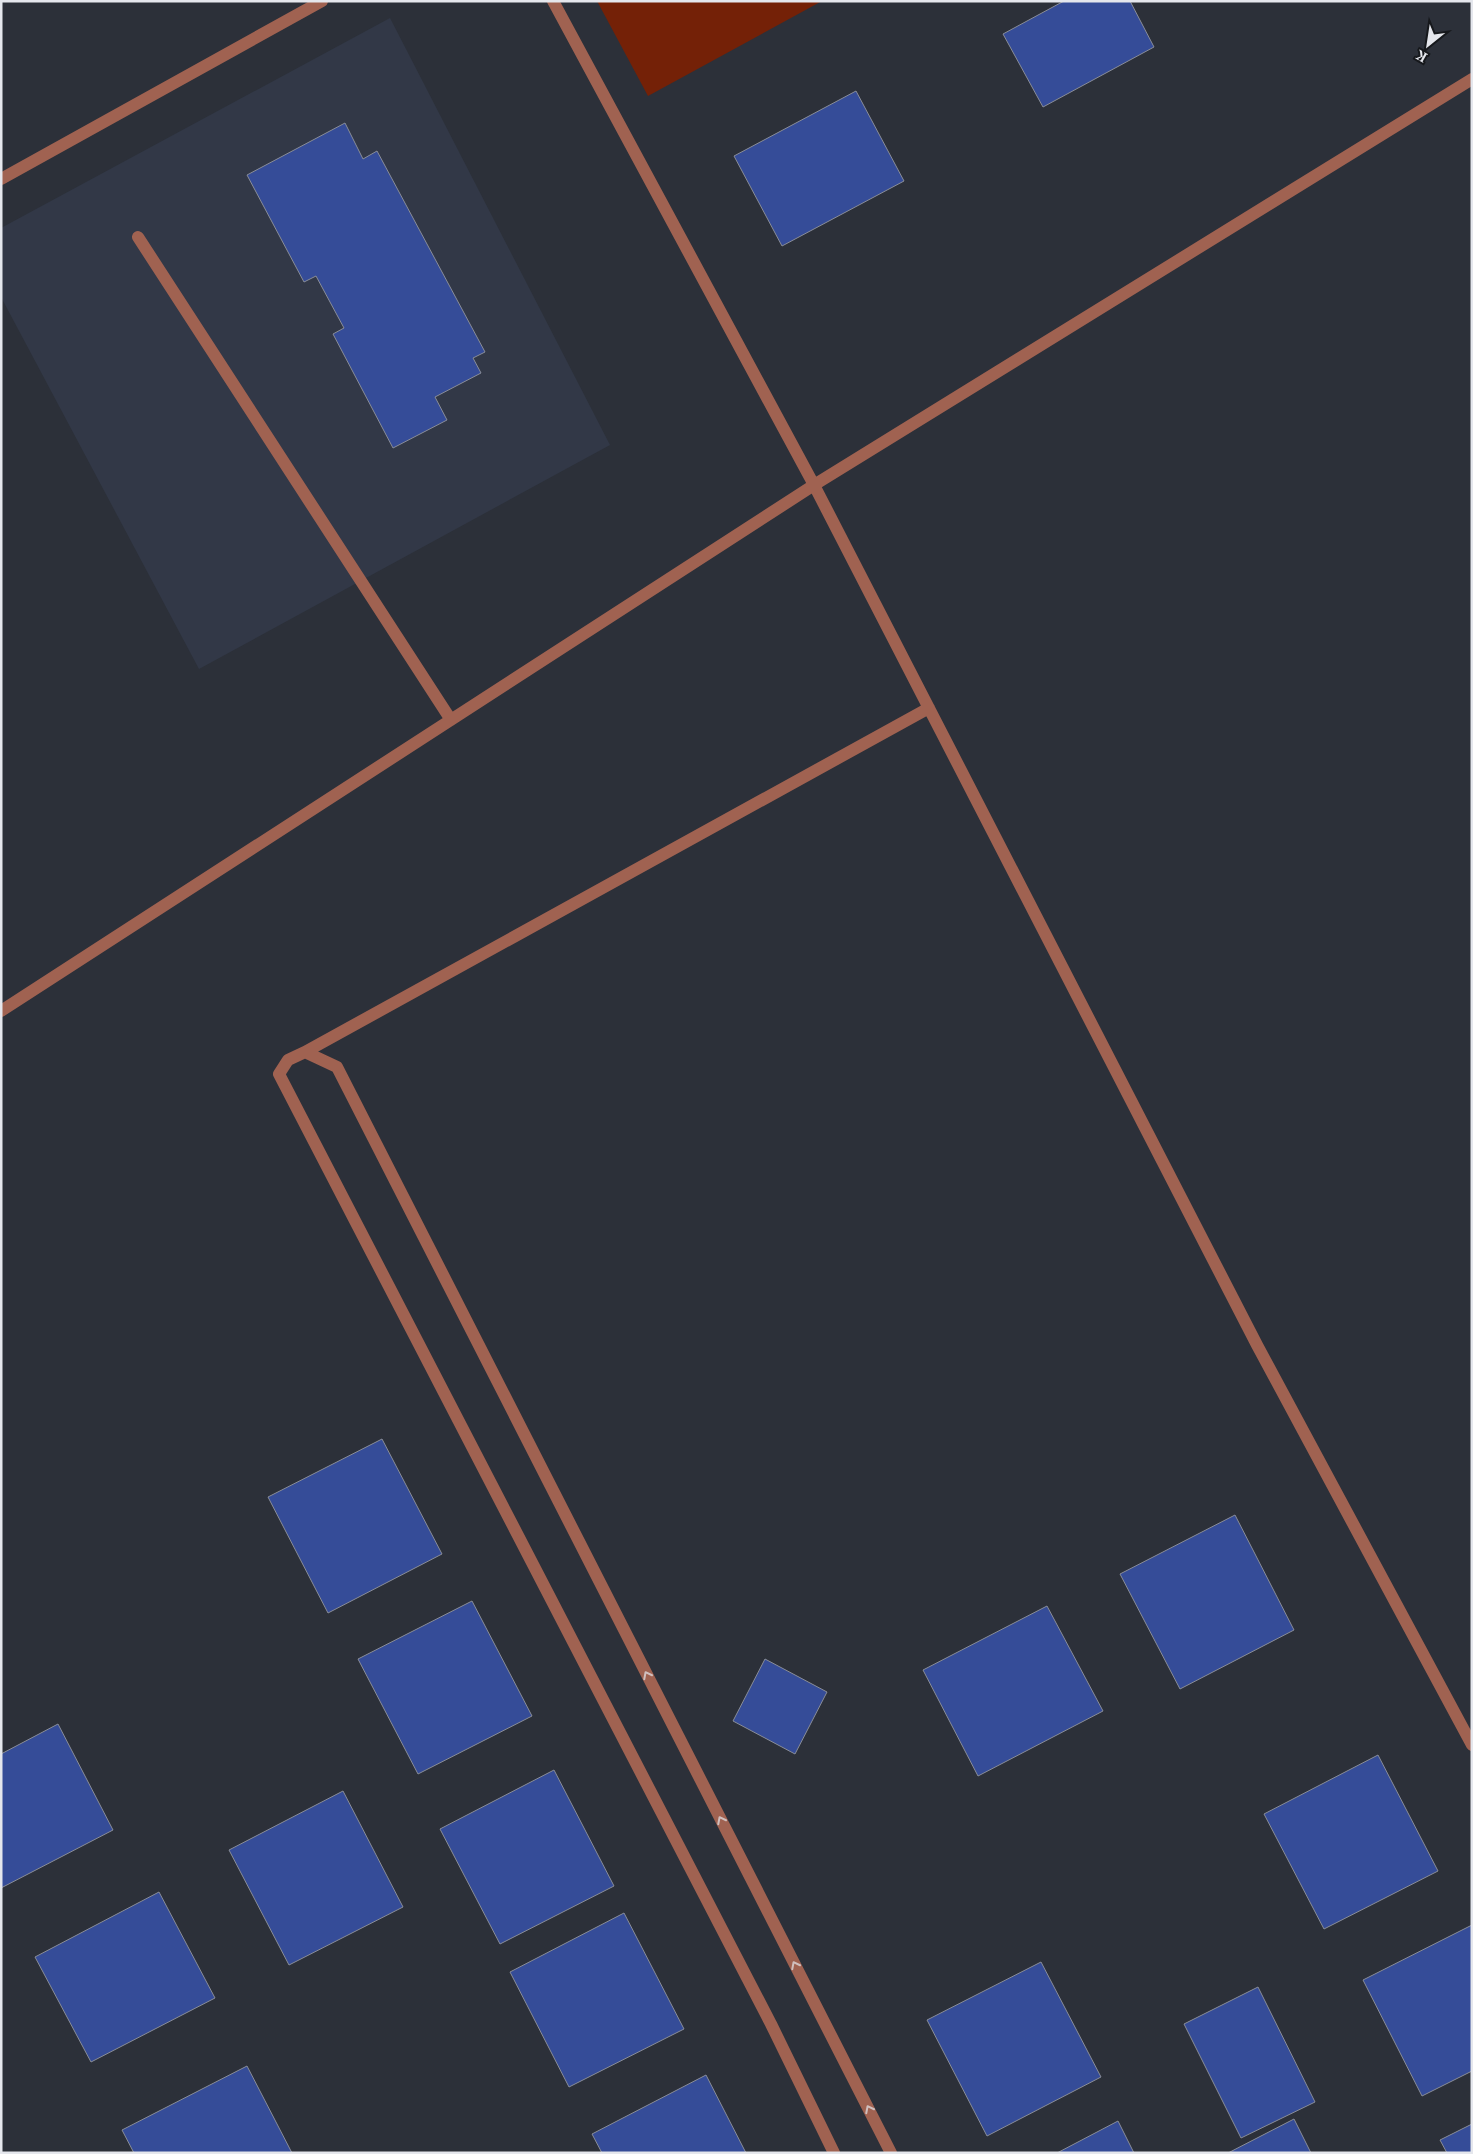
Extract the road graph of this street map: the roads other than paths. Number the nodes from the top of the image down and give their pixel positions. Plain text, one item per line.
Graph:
1 (322, 1) edge
2 (552, 1) edge
3 (1472, 79) edge
4 (1, 179) edge
5 (138, 237) dead end
6 (814, 485) junction
7 (929, 708) junction
8 (451, 720) junction
9 (1, 1011) edge
10 (305, 1052) junction
11 (1472, 1745) edge
12 (834, 2153) edge
13 (891, 2153) edge

1 - 4 street
2 - 6 street
3 - 6 street
5 - 8 street
6 - 7 street
6 - 8 street
7 - 10 street
7 - 11 street
8 - 9 street
10 - 12 street
13 -> 10 street

